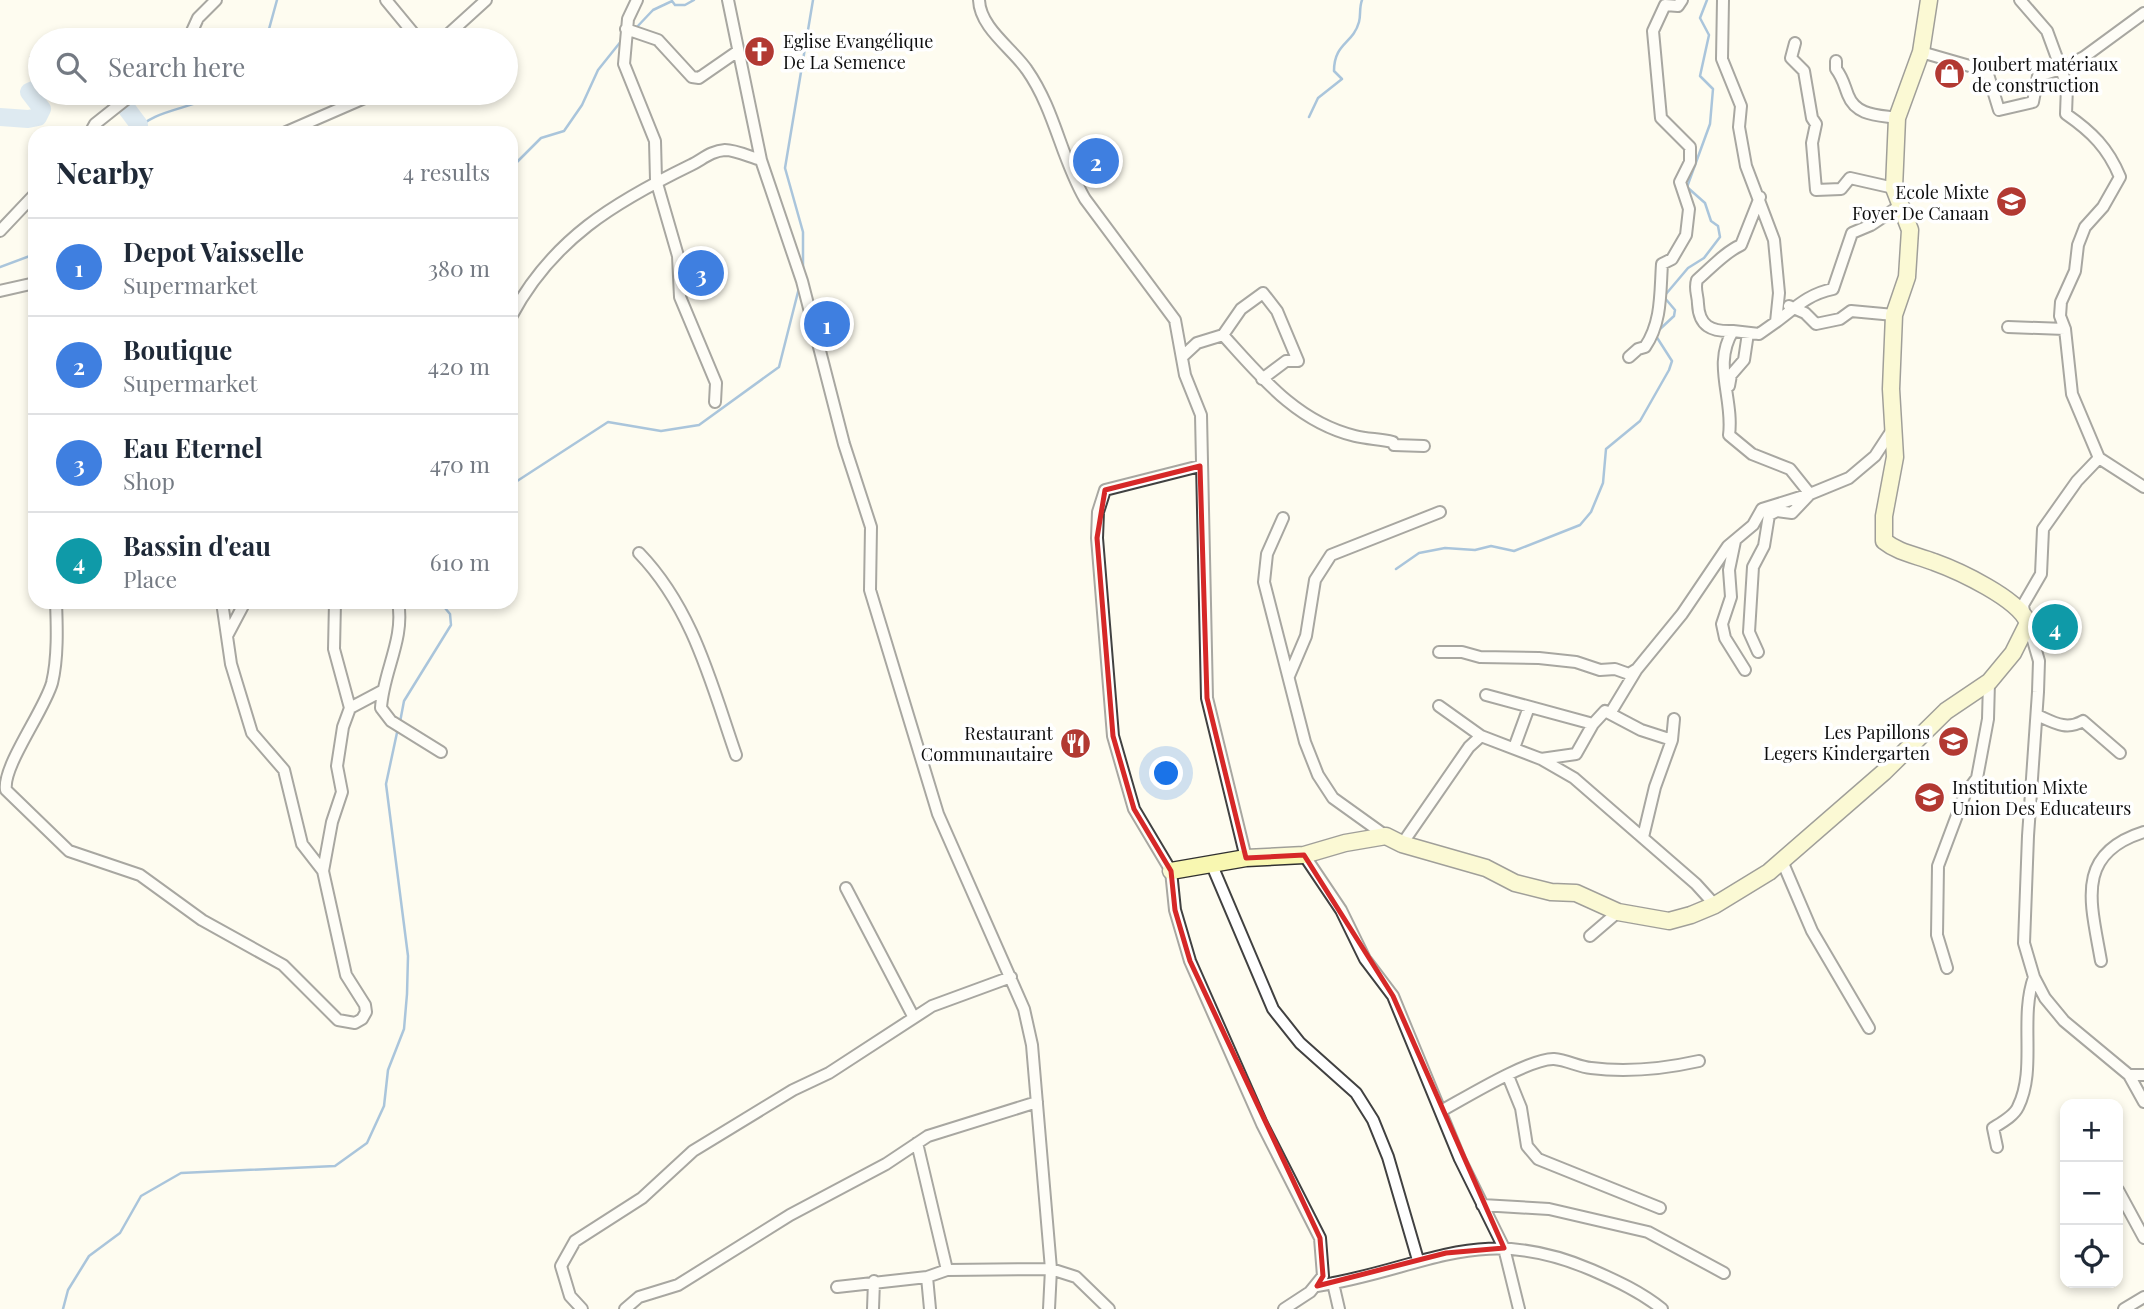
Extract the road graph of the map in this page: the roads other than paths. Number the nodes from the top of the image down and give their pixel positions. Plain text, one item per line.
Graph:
1 (216, 0) edge
2 (386, 0) edge
3 (486, 0) edge
4 (637, 0) edge
5 (728, 0) edge
6 (979, 0) edge
7 (1682, 0) edge
8 (1723, 0) edge
9 (1929, 0) edge
10 (2020, 0) edge
11 (2144, 13) edge
12 (193, 28) edge
13 (409, 28) edge
14 (455, 28) edge
15 (633, 30) junction
16 (1795, 43) dead end
17 (738, 51) junction
18 (1921, 52) junction
19 (1836, 61) dead end
20 (2061, 68) junction
21 (119, 105) edge
22 (348, 105) edge
23 (1897, 118) junction
24 (94, 126) edge
25 (300, 126) edge
26 (761, 160) junction
27 (656, 180) junction
28 (1894, 188) junction
29 (1760, 197) junction
30 (28, 201) edge
31 (1901, 205) junction
32 (0, 231) edge
33 (28, 285) edge
34 (0, 291) edge
35 (1779, 293) junction
36 (518, 304) edge
37 (1791, 307) junction
38 (1894, 315) junction
39 (1776, 322) junction
40 (2008, 327) dead end
41 (2065, 329) junction
42 (1733, 331) junction
43 (1748, 333) junction
44 (1223, 335) junction
45 (1183, 356) junction
46 (1629, 357) dead end
47 (1262, 379) junction
48 (1727, 392) junction
49 (715, 402) dead end
50 (1896, 425) junction
51 (1424, 446) dead end
52 (2099, 458) junction
53 (1200, 466) junction
54 (2144, 487) edge
55 (1810, 494) junction
56 (1440, 512) dead end
57 (1283, 518) dead end
58 (1735, 541) junction
59 (639, 553) dead end
60 (56, 609) edge
61 (223, 609) edge
62 (240, 609) edge
63 (335, 609) edge
64 (399, 609) edge
65 (2026, 618) junction
66 (226, 638) junction
67 (1439, 652) dead end
68 (1758, 652) dead end
69 (1637, 669) junction
70 (1745, 670) dead end
71 (1289, 676) junction
72 (1989, 682) junction
73 (382, 691) junction
74 (1486, 695) dead end
75 (1439, 706) dead end
76 (1529, 707) junction
77 (350, 708) junction
78 (1611, 712) junction
79 (2037, 715) junction
80 (1674, 719) dead end
81 (1592, 724) junction
82 (1481, 736) junction
83 (1672, 740) junction
84 (1514, 748) junction
85 (441, 752) dead end
86 (2120, 753) dead end
87 (736, 755) dead end
88 (1541, 759) junction
89 (2144, 832) edge
90 (1386, 836) junction
91 (1643, 837) junction
92 (1402, 844) junction
93 (1304, 855) junction
94 (1246, 858) junction
95 (1782, 861) junction
96 (1211, 863) junction
97 (323, 871) junction
98 (1171, 871) junction
99 (846, 888) dead end
100 (1715, 905) junction
101 (1618, 912) junction
102 (1590, 936) dead end
103 (2101, 961) dead end
104 (1947, 968) dead end
105 (1011, 977) junction
106 (2034, 977) junction
107 (914, 1016) junction
108 (1870, 1028) dead end
109 (1699, 1061) dead end
110 (2129, 1075) junction
111 (2144, 1075) edge
112 (1507, 1076) junction
113 (1037, 1102) junction
114 (2144, 1102) edge
115 (1441, 1111) junction
116 (917, 1143) junction
117 (1997, 1147) dead end
118 (2123, 1200) edge
119 (1482, 1205) junction
120 (1660, 1208) dead end
121 (2144, 1238) edge
122 (1504, 1248) junction
123 (1418, 1260) junction
124 (1051, 1269) junction
125 (947, 1270) junction
126 (1724, 1272) dead end
127 (927, 1277) junction
128 (874, 1281) junction
129 (1333, 1283) junction
130 (1317, 1286) junction
131 (837, 1287) dead end
132 (2144, 1297) edge
133 (582, 1309) edge
134 (625, 1309) edge
135 (873, 1309) edge
136 (930, 1309) edge
137 (1049, 1309) edge
138 (1109, 1309) edge
139 (1284, 1309) edge
140 (1339, 1309) edge
141 (1518, 1309) edge
142 (1662, 1309) edge
143 (2124, 1309) edge

1 - 12 street
2 - 13 street
3 - 14 street
4 - 15 street
5 - 17 street
6 - 45 street
7 - 46 street
8 - 29 street
9 - 18 street
10 - 20 street
11 - 20 street
15 - 17 street
15 - 27 street
16 - 28 street
17 - 26 street
18 - 20 street
18 - 23 street
19 - 23 street
20 - 41 street
21 - 24 street
22 - 25 street
23 - 28 street
26 - 27 street
26 - 105 street
27 - 36 street
27 - 49 street
28 - 31 street
29 - 35 street
29 - 42 street
30 - 32 street
31 - 37 street
31 - 38 street
33 - 34 street
35 - 37 street
35 - 39 street
37 - 38 street
37 - 39 street
38 - 50 street
39 - 43 street
40 - 41 street
41 - 52 street
42 - 43 street
42 - 48 street
43 - 48 street
44 - 45 street
44 - 47 street
44 - 47 street
45 - 53 street
47 - 51 street
48 - 55 street
50 - 55 street
50 - 65 street
52 - 54 street
52 - 65 street
53 - 94 street
53 - 98 street
55 - 58 street
55 - 68 street
56 - 71 street
57 - 71 street
58 - 69 street
58 - 70 street
59 - 87 street
60 - 97 street
61 - 66 street
62 - 66 street
63 - 77 street
64 - 73 street
65 - 72 street
65 - 79 street
66 - 97 street
67 - 69 street
69 - 78 street
71 - 90 street
72 - 95 street
72 - 104 street
73 - 77 street
73 - 85 street
74 - 76 street
75 - 82 street
76 - 81 street
76 - 84 street
77 - 97 street
78 - 81 street
78 - 83 street
79 - 86 street
79 - 106 street
80 - 83 street
81 - 88 street
82 - 84 street
82 - 92 street
83 - 91 street
84 - 88 street
88 - 91 street
89 - 103 street
90 - 92 street
90 - 93 street
91 - 100 street
92 - 101 street
93 - 94 street
93 - 115 street
94 - 96 street
95 - 100 street
95 - 108 street
96 - 98 street
96 - 123 street
98 - 130 street
99 - 107 street
100 - 101 street
101 - 102 street
105 - 107 street
105 - 113 street
106 - 110 street
106 - 117 street
107 - 133 street
109 - 112 street
110 - 111 street
110 - 114 street
112 - 115 street
112 - 120 street
113 - 116 street
113 - 124 street
115 - 119 street
116 - 125 street
116 - 134 street
118 - 121 street
119 - 122 street
119 - 126 street
122 - 123 street
122 - 141 street
122 - 142 street
123 - 129 street
124 - 125 street
124 - 137 street
124 - 138 street
125 - 127 street
127 - 128 street
127 - 136 street
128 - 131 street
128 - 135 street
129 - 130 street
129 - 140 street
130 - 139 street
132 - 143 street

